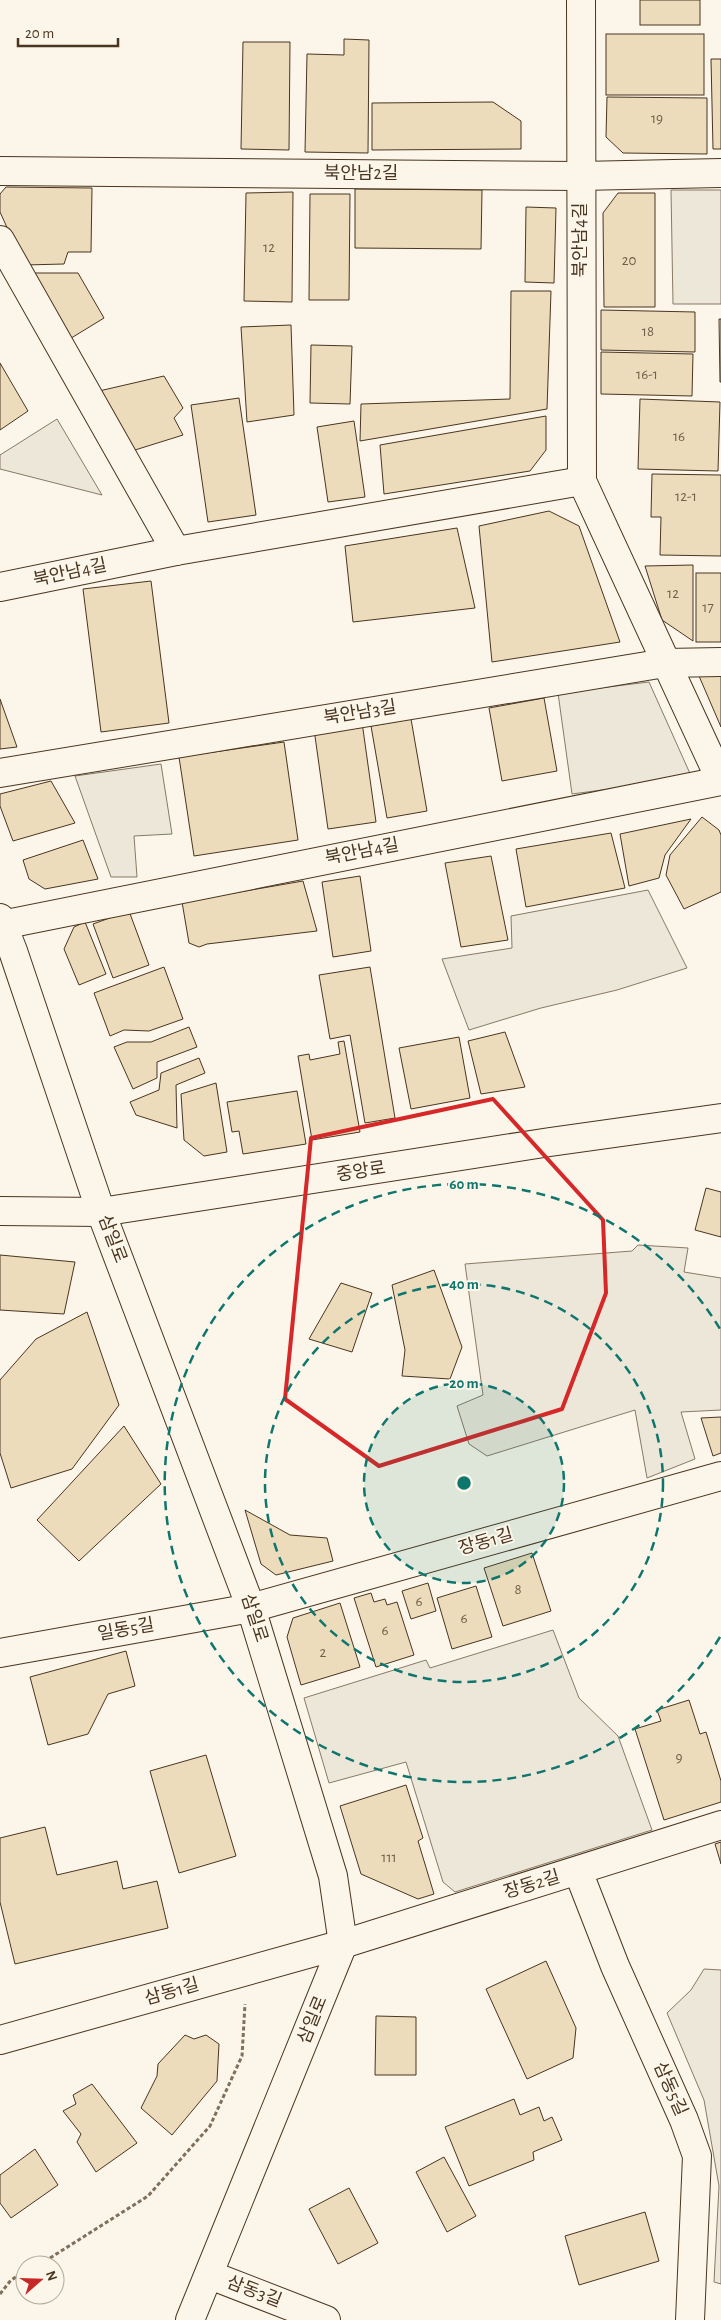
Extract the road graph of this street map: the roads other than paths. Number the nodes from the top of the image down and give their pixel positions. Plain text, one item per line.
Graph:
1 (581, 0) edge
2 (0, 171) edge
3 (721, 173) edge
4 (580, 176) junction
5 (0, 240) edge
6 (582, 481) junction
7 (176, 551) junction
8 (0, 587) edge
9 (721, 662) edge
10 (666, 663) junction
11 (0, 773) edge
12 (721, 781) edge
13 (1, 922) edge
14 (721, 1118) edge
15 (0, 1211) edge
16 (101, 1212) junction
17 (721, 1476) edge
18 (251, 1608) junction
19 (0, 1653) edge
20 (721, 1826) edge
21 (578, 1871) junction
22 (343, 1944) junction
23 (0, 2040) edge
24 (210, 2275) junction
25 (190, 2320) edge
26 (326, 2320) edge
27 (690, 2320) edge

1 - 4 street, 북안남4길
2 - 4 street, 북안남2길
3 - 4 street, 북안남2길
4 - 6 street, 북안남4길
5 - 7 street
6 - 7 street, 북안남4길
6 - 10 street, 북안남4길
7 - 8 street, 북안남4길
9 - 10 street, 북안남3길
10 - 11 street, 북안남3길
10 - 12 street, 북안남4길
12 - 13 street, 북안남4길
13 - 16 street, 삼일로
14 - 16 street, 중앙로
15 - 16 street, 중앙로
16 - 18 street, 삼일로
17 - 18 street, 장동1길
18 - 19 street, 일동5길
18 - 22 street, 삼일로
20 - 21 street, 장동2길
21 - 22 street, 장동2길
21 - 27 street, 삼동5길
22 - 23 street, 삼동1길
22 - 24 street, 삼일로
24 - 25 street, 삼일로
24 - 26 street, 삼동3길

